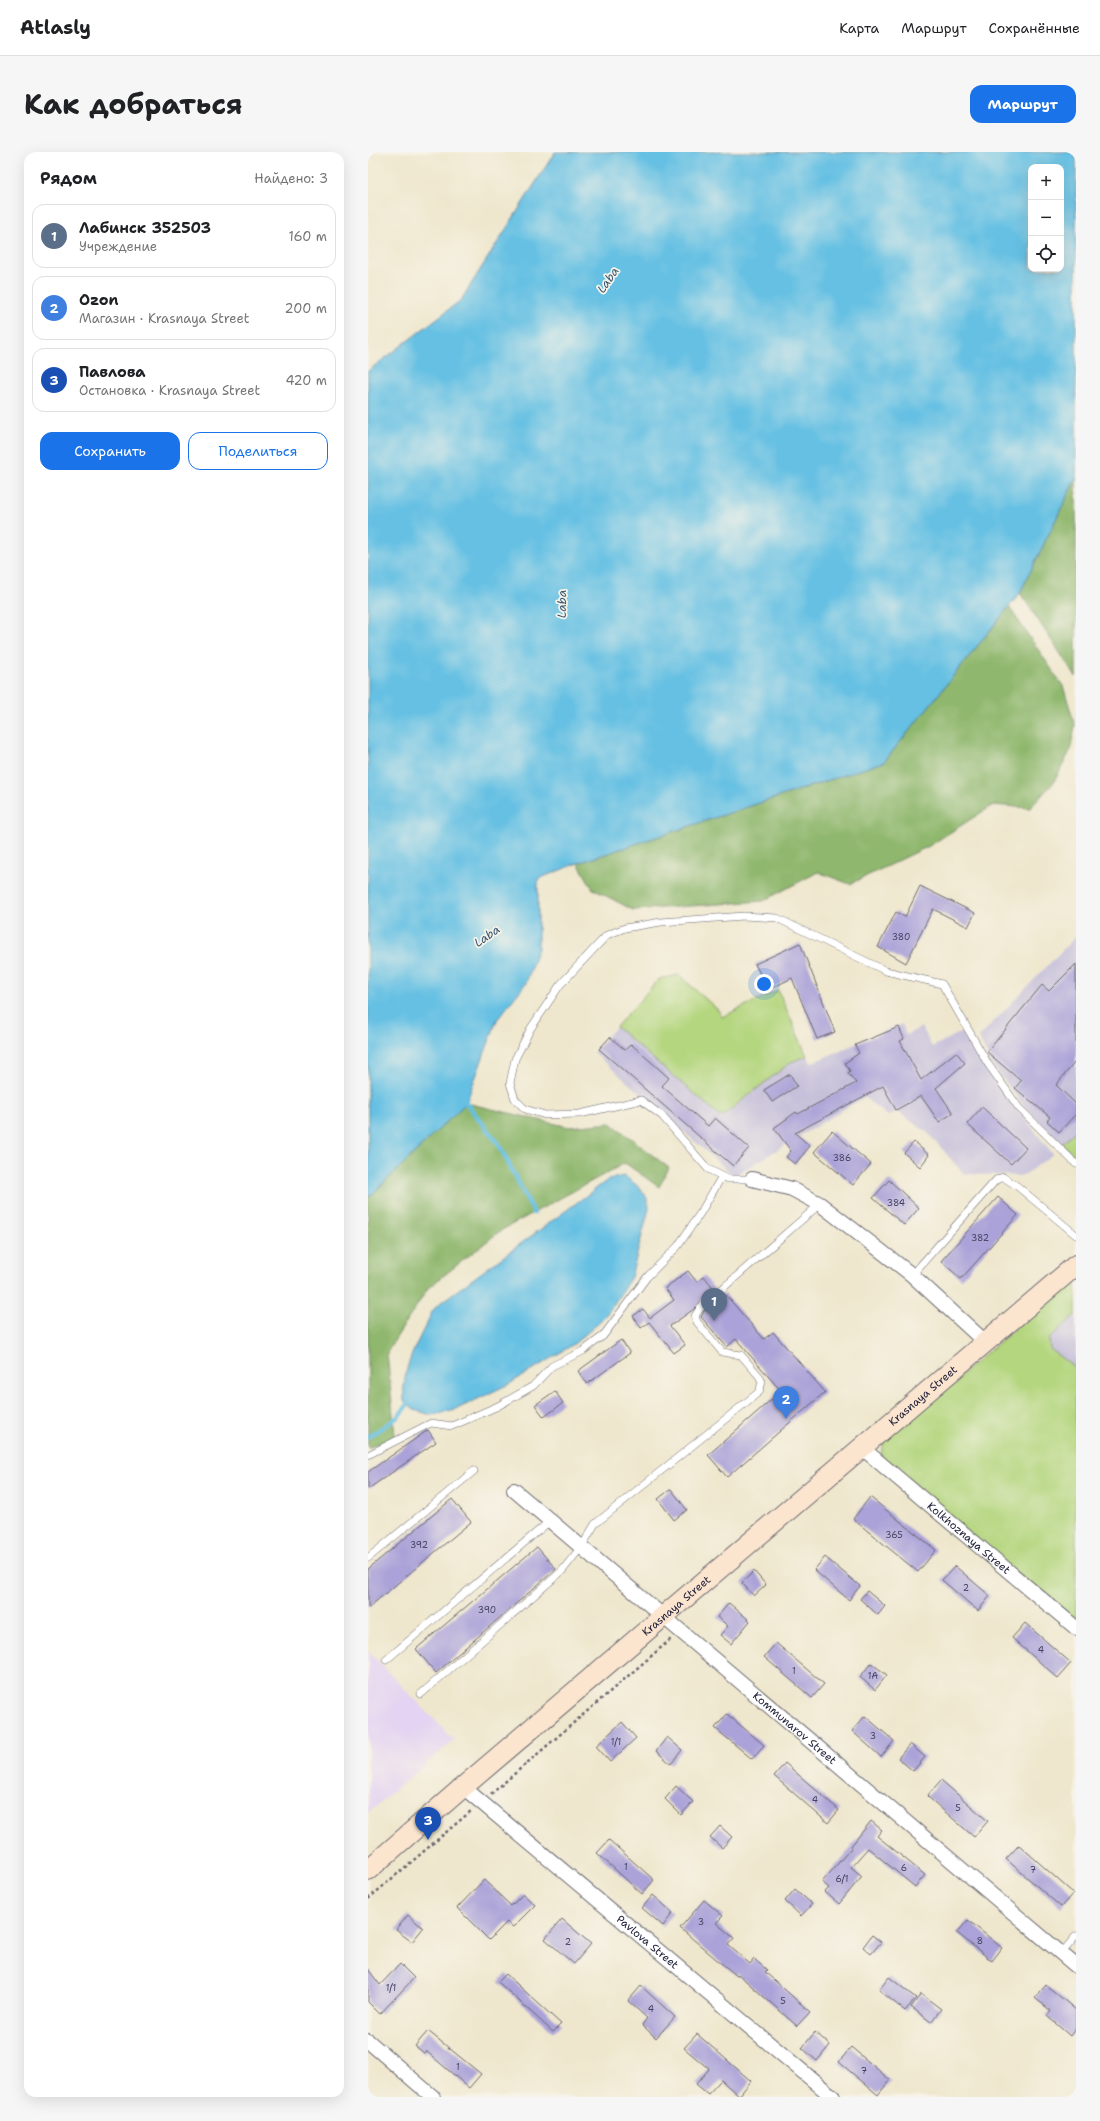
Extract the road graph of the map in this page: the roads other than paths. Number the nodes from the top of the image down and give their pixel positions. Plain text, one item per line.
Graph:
1 (1076, 1164) edge
2 (722, 1176) junction
3 (752, 1179) joint
4 (820, 1204) junction
5 (1076, 1235) edge
6 (1076, 1265) edge
7 (912, 1275) junction
8 (985, 1342) junction
9 (861, 1448) junction
10 (368, 1455) edge
11 (474, 1471) dead end
12 (514, 1490) dead end
13 (551, 1520) junction
14 (582, 1546) junction
15 (368, 1558) edge
16 (663, 1616) junction
17 (1076, 1628) edge
18 (386, 1660) dead end
19 (421, 1694) dead end
20 (463, 1787) junction
21 (368, 1870) edge
22 (1076, 1936) edge
23 (1061, 1954) junction
24 (1076, 1966) edge
25 (368, 2041) edge
26 (433, 2097) edge
27 (832, 2097) edge

1 - 2 lane
2 - 3 lane
2 - 10 lane
3 - 4 street
4 - 7 street
4 - 14 lane
5 - 7 lane
6 - 8 street, Krasnaya Street
7 - 8 street
8 - 9 street, Krasnaya Street
9 - 16 street, Krasnaya Street
9 - 17 street, Kolkhoznaya Street
11 - 15 lane
12 - 13 street, Kommunarov Street
13 - 14 street, Kommunarov Street
13 - 18 lane
14 - 16 street, Kommunarov Street
14 - 19 lane
16 - 20 street, Krasnaya Street
16 - 23 street, Kommunarov Street
20 - 21 street, Krasnaya Street
20 - 27 street, Pavlova Street
22 - 23 lane
23 - 24 street, Kommunarov Street
25 - 26 street

